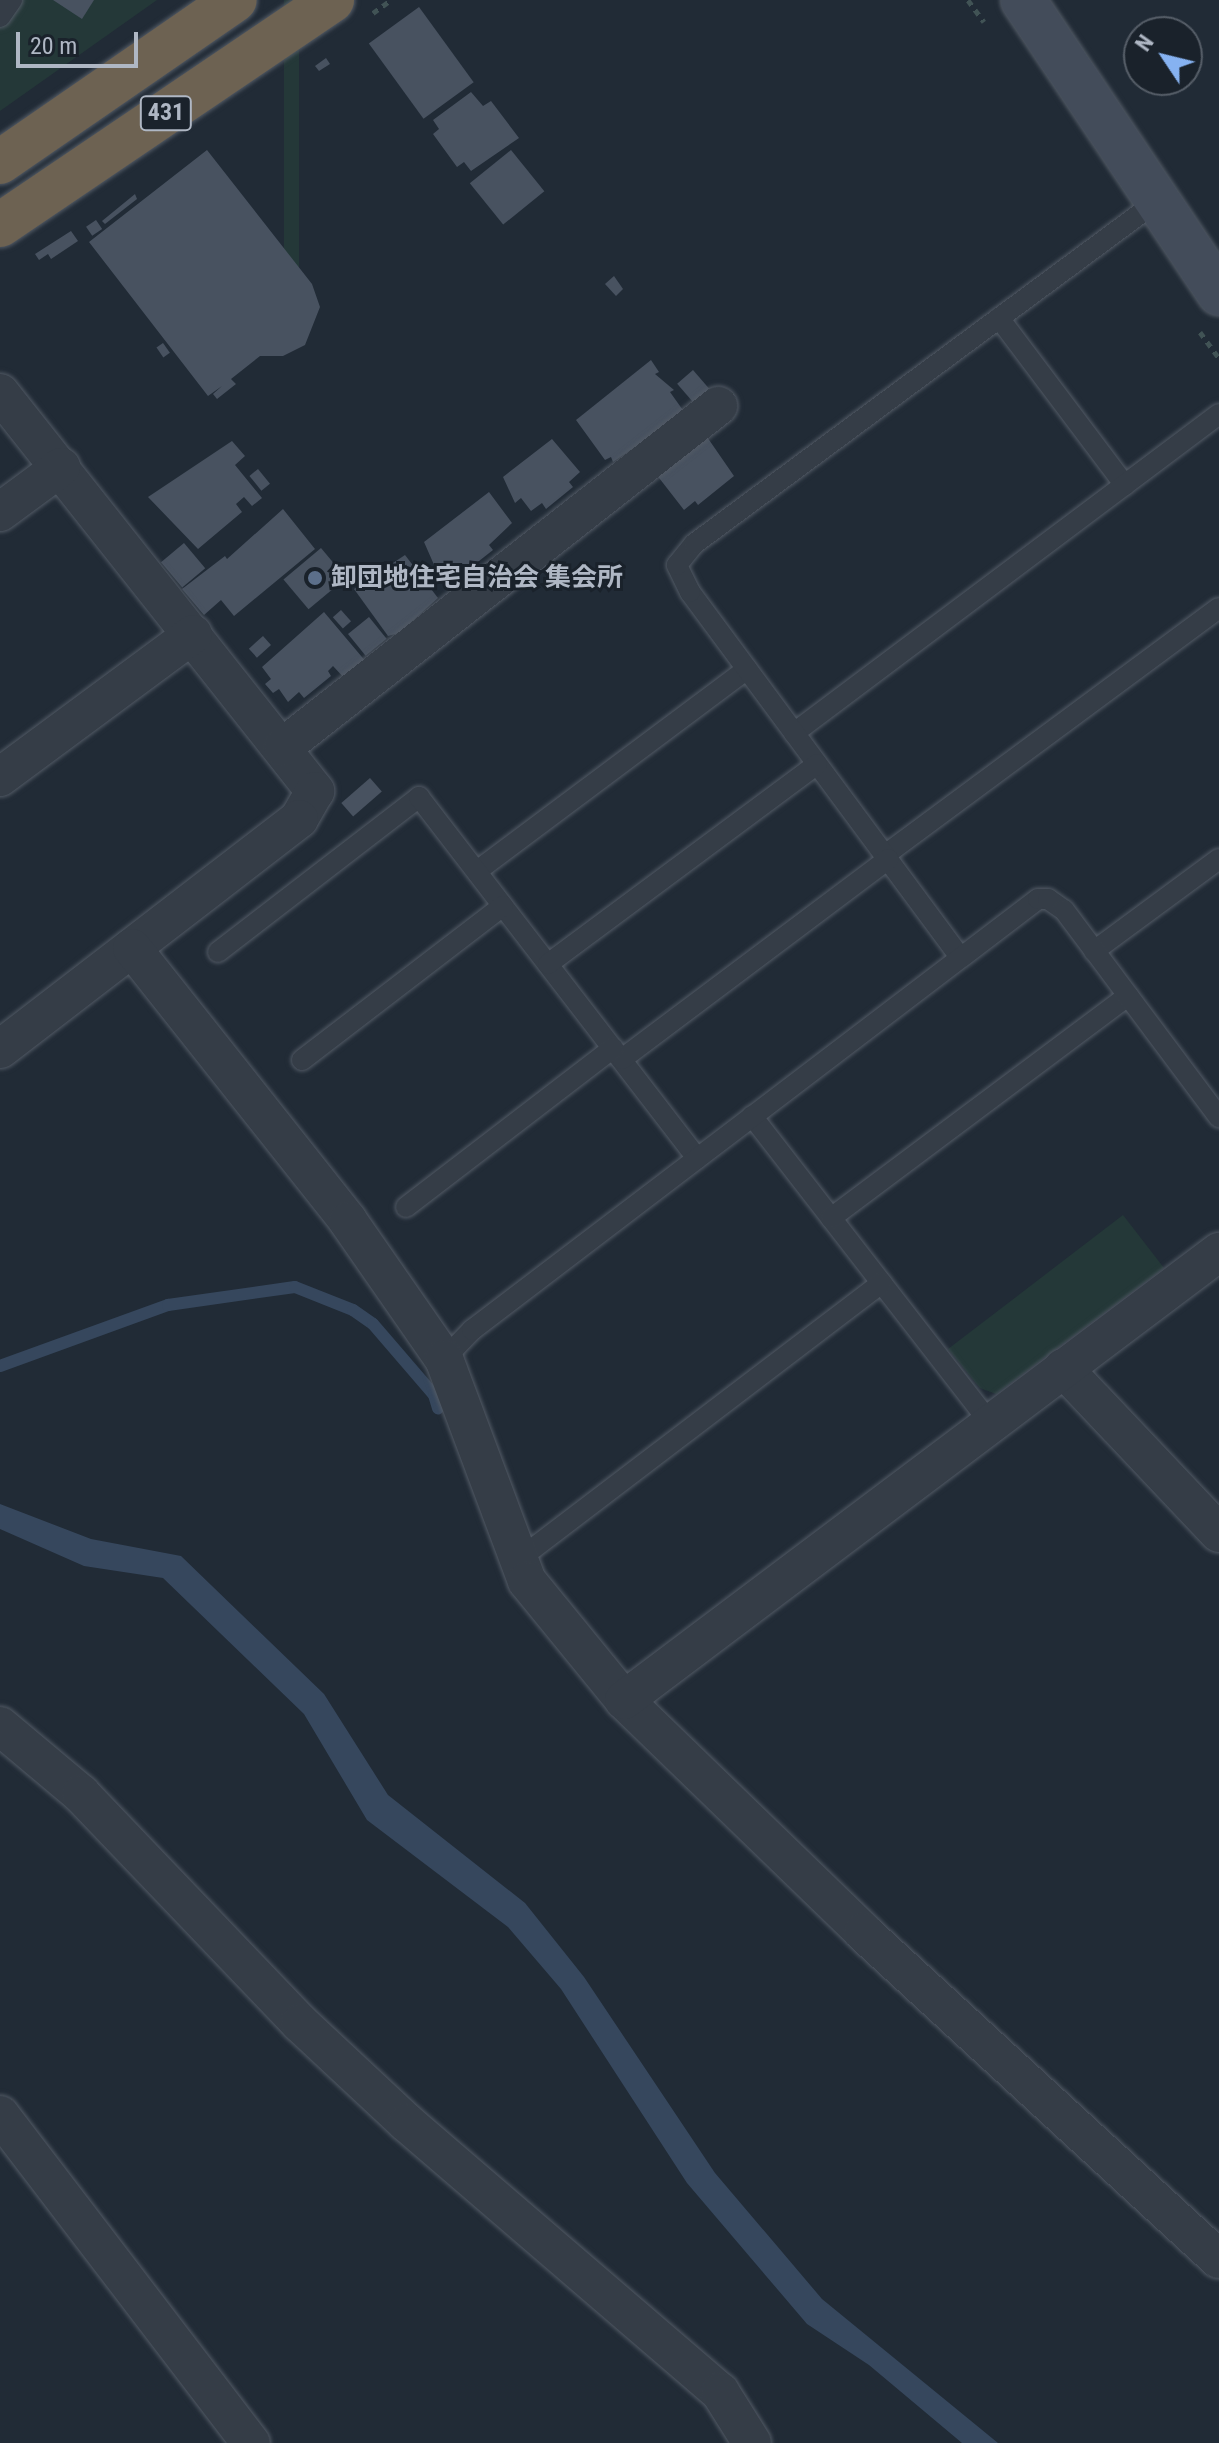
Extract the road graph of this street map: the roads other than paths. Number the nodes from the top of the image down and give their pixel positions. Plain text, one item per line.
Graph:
1 (12, 0) edge
2 (235, 0) edge
3 (332, 0) edge
4 (1023, 0) edge
5 (0, 17) edge
6 (0, 162) edge
7 (1156, 202) junction
8 (0, 225) edge
9 (1219, 293) edge
10 (999, 318) junction
11 (0, 393) edge
12 (718, 406) dead end
13 (1219, 414) edge
14 (61, 467) junction
15 (1125, 485) junction
16 (0, 512) edge
17 (1219, 608) edge
18 (193, 634) junction
19 (747, 669) junction
20 (794, 733) junction
21 (283, 747) junction
22 (817, 764) junction
23 (0, 777) edge
24 (886, 857) junction
25 (1219, 859) edge
26 (477, 871) junction
27 (503, 906) junction
28 (132, 948) junction
29 (1094, 951) junction
30 (218, 952) dead end
31 (960, 957) junction
32 (548, 964) junction
33 (1128, 996) junction
34 (0, 1049) edge
35 (617, 1053) junction
36 (302, 1060) dead end
37 (752, 1116) junction
38 (1219, 1117) edge
39 (697, 1158) junction
40 (406, 1207) dead end
41 (831, 1218) junction
42 (1219, 1252) edge
43 (882, 1283) junction
44 (444, 1359) junction
45 (1063, 1368) junction
46 (989, 1421) junction
47 (1219, 1533) edge
48 (518, 1560) junction
49 (624, 1700) junction
50 (0, 1726) edge
51 (0, 2115) edge
52 (1219, 2259) edge
53 (251, 2443) edge
54 (752, 2443) edge

1 - 5 lane
2 - 6 highway, 431
3 - 8 highway, 431
4 - 7 street
7 - 9 street
7 - 10 lane
10 - 15 lane
10 - 19 lane
11 - 14 street
12 - 21 street
13 - 15 lane
14 - 16 street
14 - 18 street
15 - 20 lane
17 - 24 lane
18 - 21 street
18 - 23 street
19 - 20 lane
19 - 26 lane
20 - 22 lane
21 - 28 street
22 - 24 lane
22 - 32 lane
24 - 31 lane
24 - 35 lane
25 - 29 lane
26 - 27 lane
26 - 30 lane
27 - 32 lane
27 - 36 lane
28 - 34 street
28 - 44 street
29 - 31 lane
29 - 33 lane
31 - 37 lane
32 - 35 lane
33 - 38 lane
33 - 41 lane
35 - 39 lane
35 - 40 lane
37 - 39 lane
37 - 41 lane
39 - 44 lane
41 - 43 lane
42 - 45 street
43 - 46 lane
43 - 48 lane
44 - 48 street
45 - 46 street
45 - 47 street
46 - 49 street
48 - 49 street
49 - 52 street
50 - 54 street
51 - 53 street

